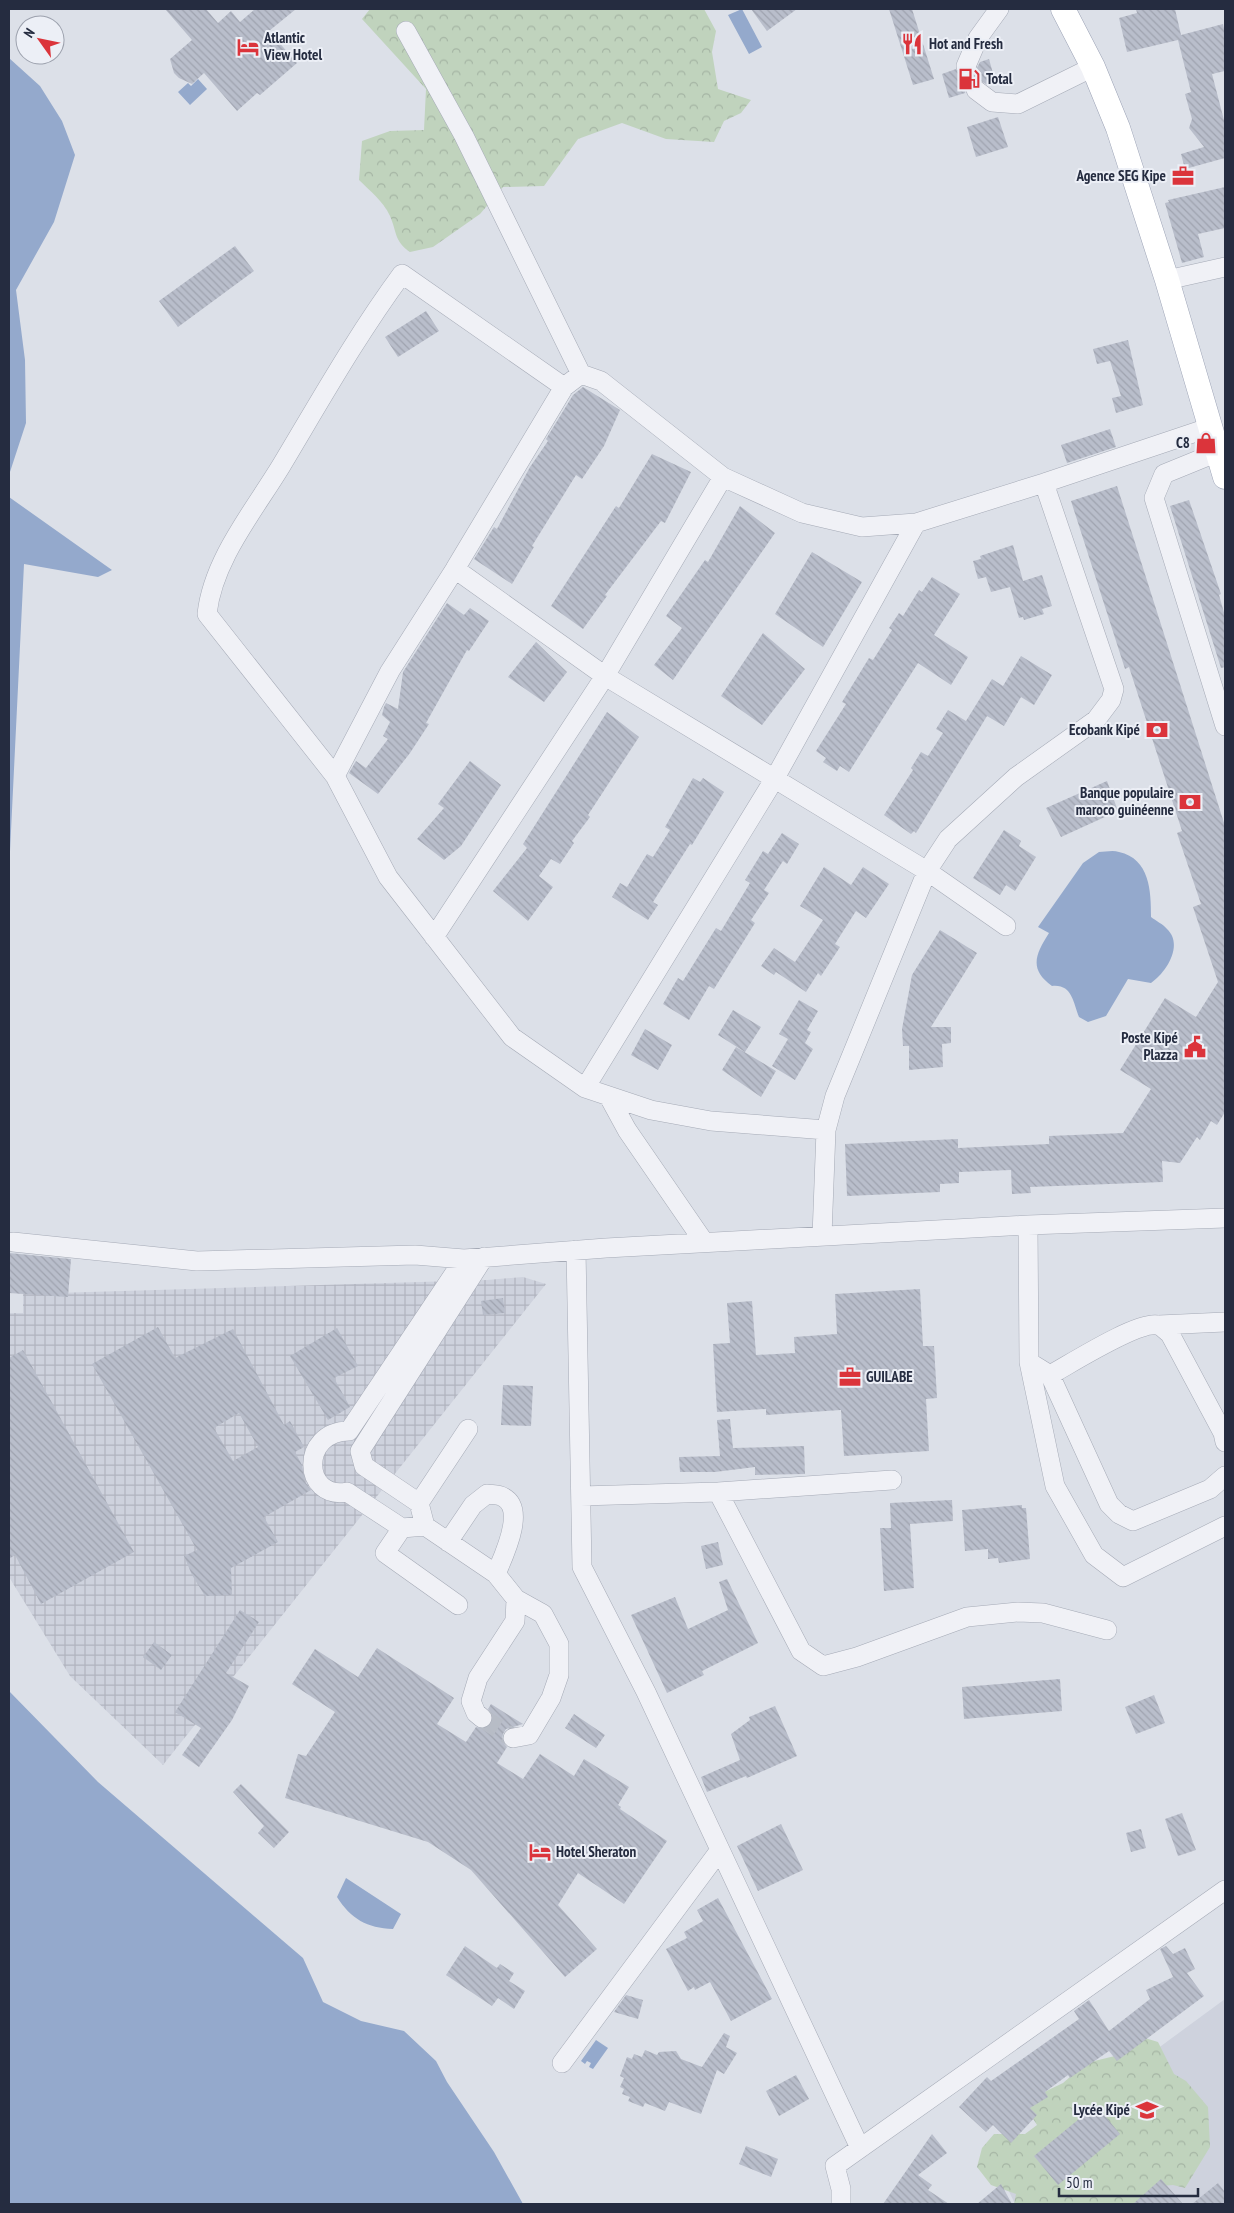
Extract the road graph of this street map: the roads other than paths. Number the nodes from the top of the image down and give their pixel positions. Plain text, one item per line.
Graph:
1 (999, 9) edge
2 (1063, 9) edge
3 (406, 31) dead end
4 (966, 66) dead end
5 (1093, 67) junction
6 (976, 90) tunnel mouth
7 (1225, 267) edge
8 (1167, 280) junction
9 (580, 374) junction
10 (564, 387) junction
11 (1211, 427) junction
12 (1218, 452) junction
13 (723, 477) junction
14 (1225, 478) edge
15 (1044, 483) junction
16 (916, 523) junction
17 (455, 569) junction
18 (605, 676) junction
19 (1225, 726) edge
20 (335, 776) junction
21 (775, 778) junction
22 (927, 871) junction
23 (1006, 926) dead end
24 (434, 937) junction
25 (585, 1088) junction
26 (609, 1096) junction
27 (826, 1130) junction
28 (1225, 1218) edge
29 (1028, 1226) junction
30 (822, 1236) junction
31 (13, 1242) dead end
32 (704, 1242) junction
33 (576, 1250) junction
34 (484, 1257) junction
35 (464, 1259) junction
36 (1225, 1322) edge
37 (1159, 1326) junction
38 (1029, 1362) junction
39 (1050, 1374) junction
40 (468, 1429) dead end
41 (1225, 1442) edge
42 (1225, 1476) edge
43 (892, 1480) dead end
44 (718, 1492) junction
45 (581, 1496) junction
46 (419, 1503) junction
47 (425, 1526) junction
48 (1225, 1526) edge
49 (402, 1528) junction
50 (448, 1542) junction
51 (496, 1574) junction
52 (516, 1599) junction
53 (458, 1605) dead end
54 (1107, 1630) dead end
55 (482, 1718) tunnel mouth
56 (513, 1738) dead end
57 (720, 1850) junction
58 (1225, 1890) edge
59 (562, 2063) dead end
60 (860, 2148) junction
61 (841, 2204) edge

1 - 4 street
2 - 5 main road
3 - 9 street
5 - 6 street
5 - 8 main road
7 - 8 street
8 - 11 main road
9 - 10 street
9 - 13 street
10 - 17 street
10 - 20 street
11 - 12 main road
11 - 15 street
12 - 14 main road
12 - 19 street
13 - 16 street
13 - 18 street
15 - 16 street
15 - 22 street
16 - 21 street
17 - 18 street
17 - 20 street
18 - 21 street
18 - 24 street
20 - 24 street
21 - 22 street
21 - 25 street
22 - 23 street
22 - 27 street
24 - 25 street
25 - 26 street
26 - 27 street
26 - 32 street
27 - 30 street
28 - 29 street
29 - 30 street
29 - 38 street
30 - 32 street
31 - 35 street
32 - 33 street
33 - 34 street
33 - 45 street
34 - 35 street
34 - 46 street
35 - 49 street
36 - 37 street
37 - 39 street
37 - 41 street
38 - 39 street
38 - 48 street
39 - 42 street
40 - 46 street
43 - 44 street
44 - 45 street
44 - 54 street
45 - 57 street
46 - 47 street
47 - 49 street
47 - 50 street
49 - 53 street
50 - 51 street
50 - 51 street
51 - 52 street
52 - 55 street
52 - 56 street
57 - 59 street
57 - 60 street
58 - 60 street
60 - 61 street

